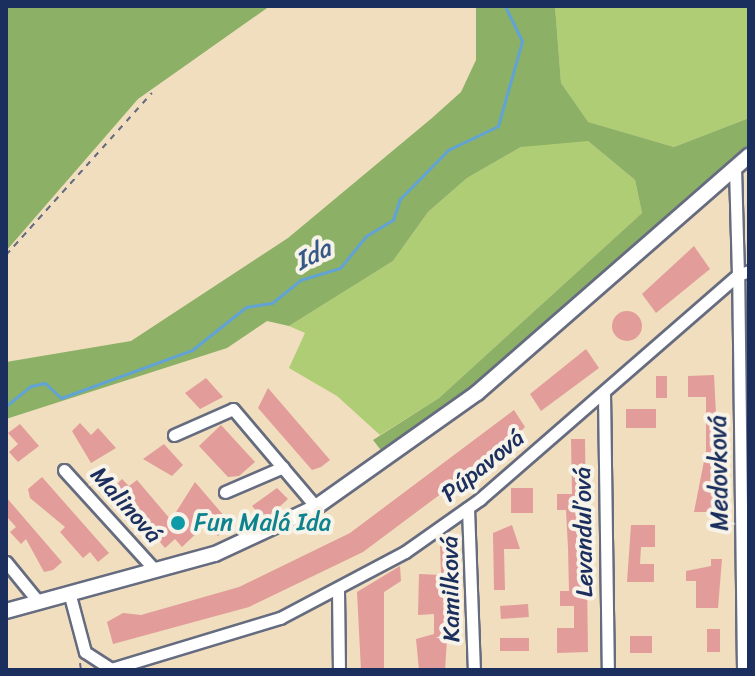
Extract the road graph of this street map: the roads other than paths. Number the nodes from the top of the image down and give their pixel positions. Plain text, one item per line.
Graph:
1 (749, 156) edge
2 (735, 167) junction
3 (744, 273) edge
4 (604, 393) junction
5 (174, 435) dead end
6 (283, 467) junction
7 (64, 470) dead end
8 (225, 492) dead end
9 (316, 507) junction
10 (468, 508) junction
11 (6, 562) edge
12 (155, 570) junction
13 (338, 590) junction
14 (69, 592) junction
15 (32, 601) junction
16 (6, 611) edge
17 (85, 652) junction
18 (89, 670) edge
19 (339, 670) edge
20 (474, 670) edge
21 (608, 670) edge
22 (743, 670) edge

1 - 2 street
2 - 3 street
2 - 9 street
3 - 4 street, Púpavová
3 - 22 street, Medovková
4 - 10 street, Púpavová
4 - 21 street, Levanduľová
5 - 6 street
6 - 8 street
6 - 9 street
7 - 12 street, Malinová
9 - 12 street
10 - 13 street, Púpavová
10 - 20 street, Kamilková
11 - 15 street
12 - 14 street
13 - 17 street, Púpavová
13 - 19 street
14 - 15 street
14 - 17 street
15 - 16 street
17 - 18 street

